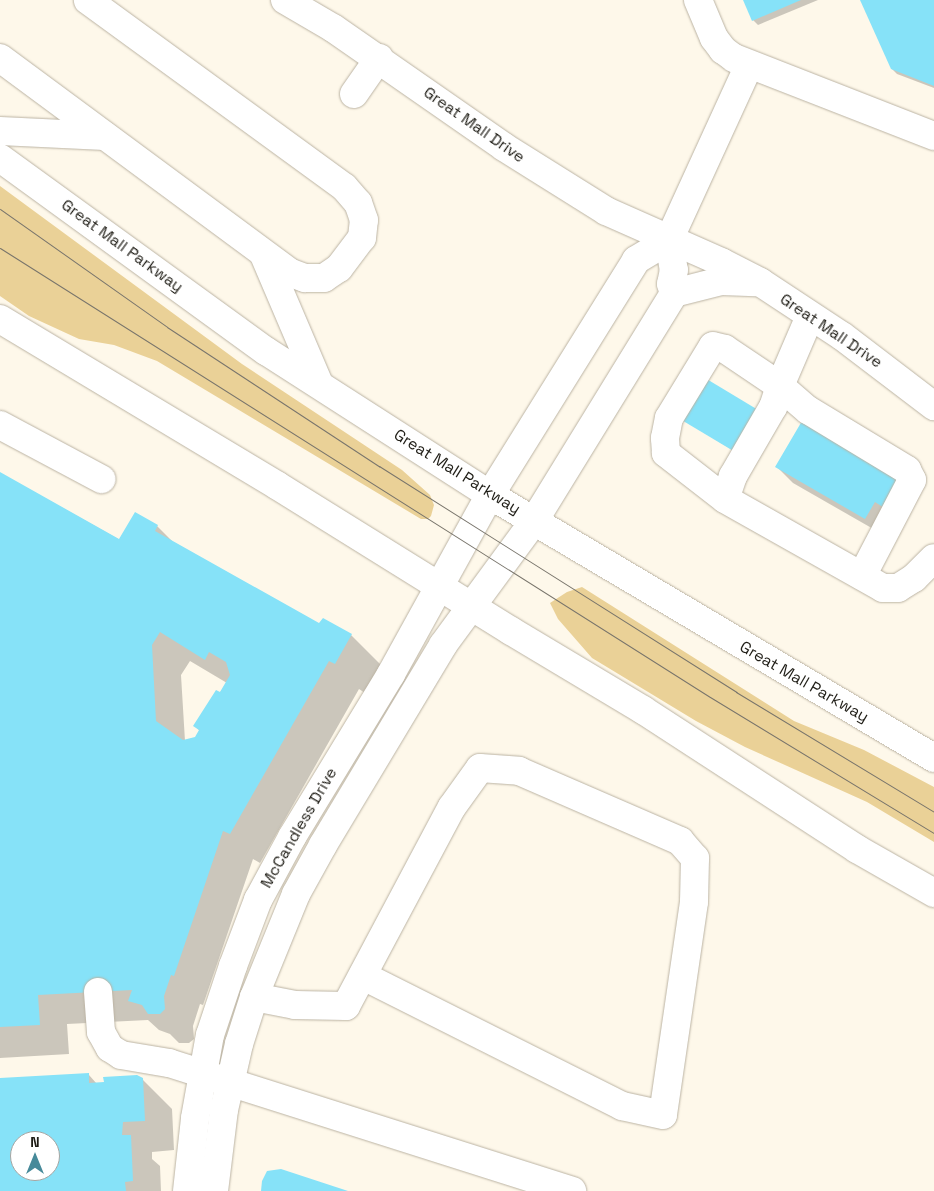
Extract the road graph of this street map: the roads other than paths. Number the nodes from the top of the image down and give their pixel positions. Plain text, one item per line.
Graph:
1 (88, 0) edge
2 (285, 0) edge
3 (698, 0) edge
4 (0, 58) edge
5 (379, 58) junction
6 (749, 64) junction
7 (354, 94) dead end
8 (0, 131) edge
9 (105, 136) junction
10 (934, 136) edge
11 (0, 158) edge
12 (669, 240) junction
13 (264, 255) junction
14 (760, 282) junction
15 (674, 293) junction
16 (810, 316) junction
17 (0, 319) edge
18 (319, 384) junction
19 (780, 386) junction
20 (934, 406) edge
21 (0, 425) edge
22 (102, 479) dead end
23 (490, 495) junction
24 (725, 499) junction
25 (534, 521) junction
26 (934, 558) edge
27 (862, 576) junction
28 (439, 585) junction
29 (472, 606) junction
30 (934, 758) edge
31 (934, 893) edge
32 (363, 976) junction
33 (98, 992) dead end
34 (254, 997) junction
35 (202, 1073) junction
36 (230, 1082) junction
37 (187, 1191) edge
38 (214, 1191) edge
39 (572, 1191) edge

1 - 13 main road
2 - 5 main road, Great Mall Drive
3 - 6 main road
4 - 9 main road
5 - 7 main road
5 - 12 main road, Great Mall Drive
6 - 10 main road
6 - 12 main road
8 - 9 main road
9 - 13 main road
11 - 18 main road, Great Mall Parkway
12 - 14 main road, Great Mall Drive
12 - 15 main road
12 - 23 main road
13 - 18 main road
14 - 15 main road
14 - 16 main road, Great Mall Drive
15 - 25 main road
16 - 19 main road
16 - 20 main road, Great Mall Drive
17 - 28 main road
18 - 23 main road, Great Mall Parkway
19 - 24 main road
19 - 24 main road
19 - 27 main road
21 - 22 main road
23 - 25 main road, Great Mall Parkway
23 - 28 main road, McCandless Drive
24 - 27 main road
25 - 29 main road, McCandless Drive
25 - 30 main road, Great Mall Parkway
26 - 27 main road
28 - 29 main road
28 - 35 main road, McCandless Drive
29 - 31 main road
29 - 34 main road, McCandless Drive
32 - 32 main road
32 - 34 main road
33 - 35 main road
34 - 36 main road, McCandless Drive
35 - 36 main road
35 - 37 main road, McCandless Drive
36 - 38 main road, McCandless Drive
36 - 39 main road

